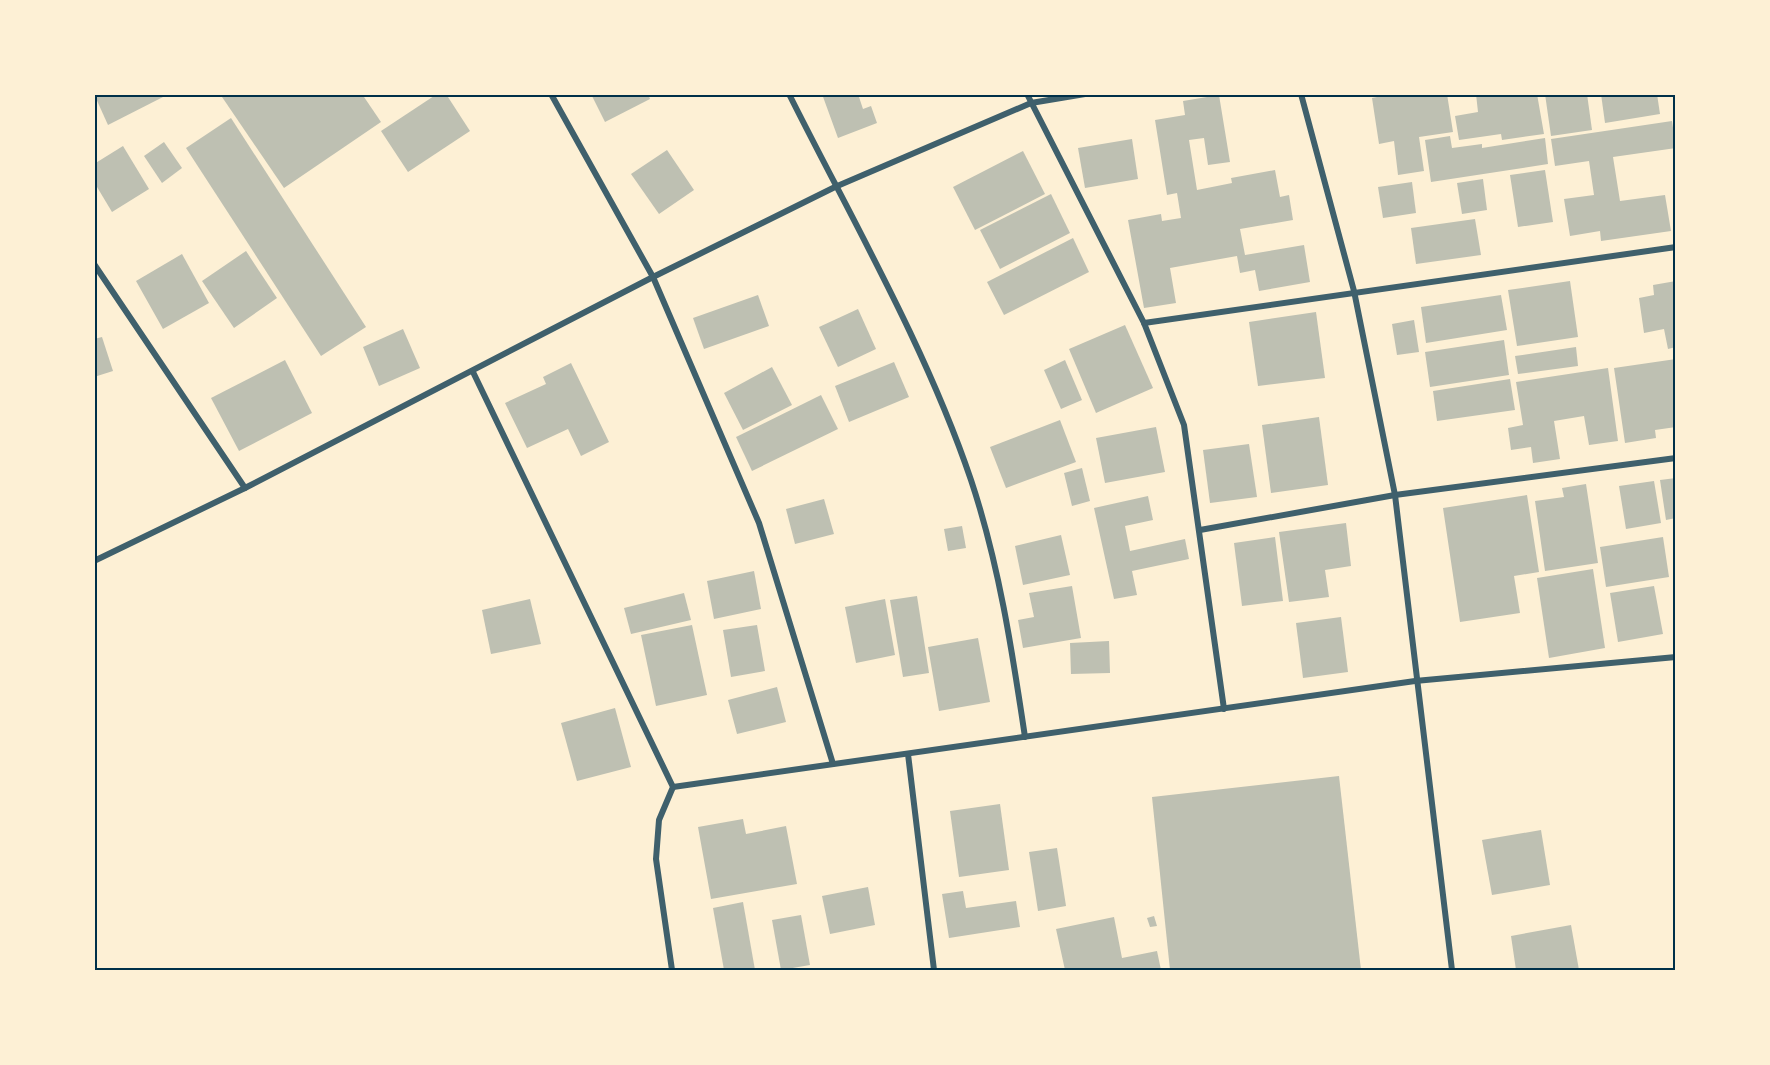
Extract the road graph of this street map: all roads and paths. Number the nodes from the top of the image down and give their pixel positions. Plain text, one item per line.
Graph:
1 (551, 94) edge
2 (789, 94) edge
3 (1027, 94) edge
4 (1084, 94) edge
5 (1301, 94) edge
6 (1031, 103) junction
7 (835, 187) junction
8 (1676, 247) edge
9 (94, 264) edge
10 (652, 277) junction
11 (1354, 291) junction
12 (1144, 323) junction
13 (473, 372) junction
14 (1676, 458) edge
15 (245, 488) junction
16 (1395, 495) junction
17 (1200, 531) junction
18 (94, 561) edge
19 (1676, 657) edge
20 (1415, 681) junction
21 (1224, 708) junction
22 (1024, 737) junction
23 (908, 754) junction
24 (833, 764) junction
25 (673, 787) junction
26 (672, 970) edge
27 (934, 970) edge
28 (1452, 970) edge

1 - 10 street
2 - 7 street
3 - 6 street
4 - 6 street
5 - 11 street
6 - 7 street
6 - 12 street
7 - 10 street
7 - 22 street
8 - 11 street
9 - 15 street
10 - 13 street
10 - 24 street
11 - 12 street
11 - 16 street
12 - 17 street
13 - 15 street
13 - 25 street
14 - 16 street
15 - 18 street
16 - 17 street
16 - 20 street
17 - 21 street
19 - 20 street
20 - 21 street
20 - 28 street
21 - 22 street
22 - 23 street
23 - 24 street
23 - 27 street
24 - 25 street
25 - 26 street

